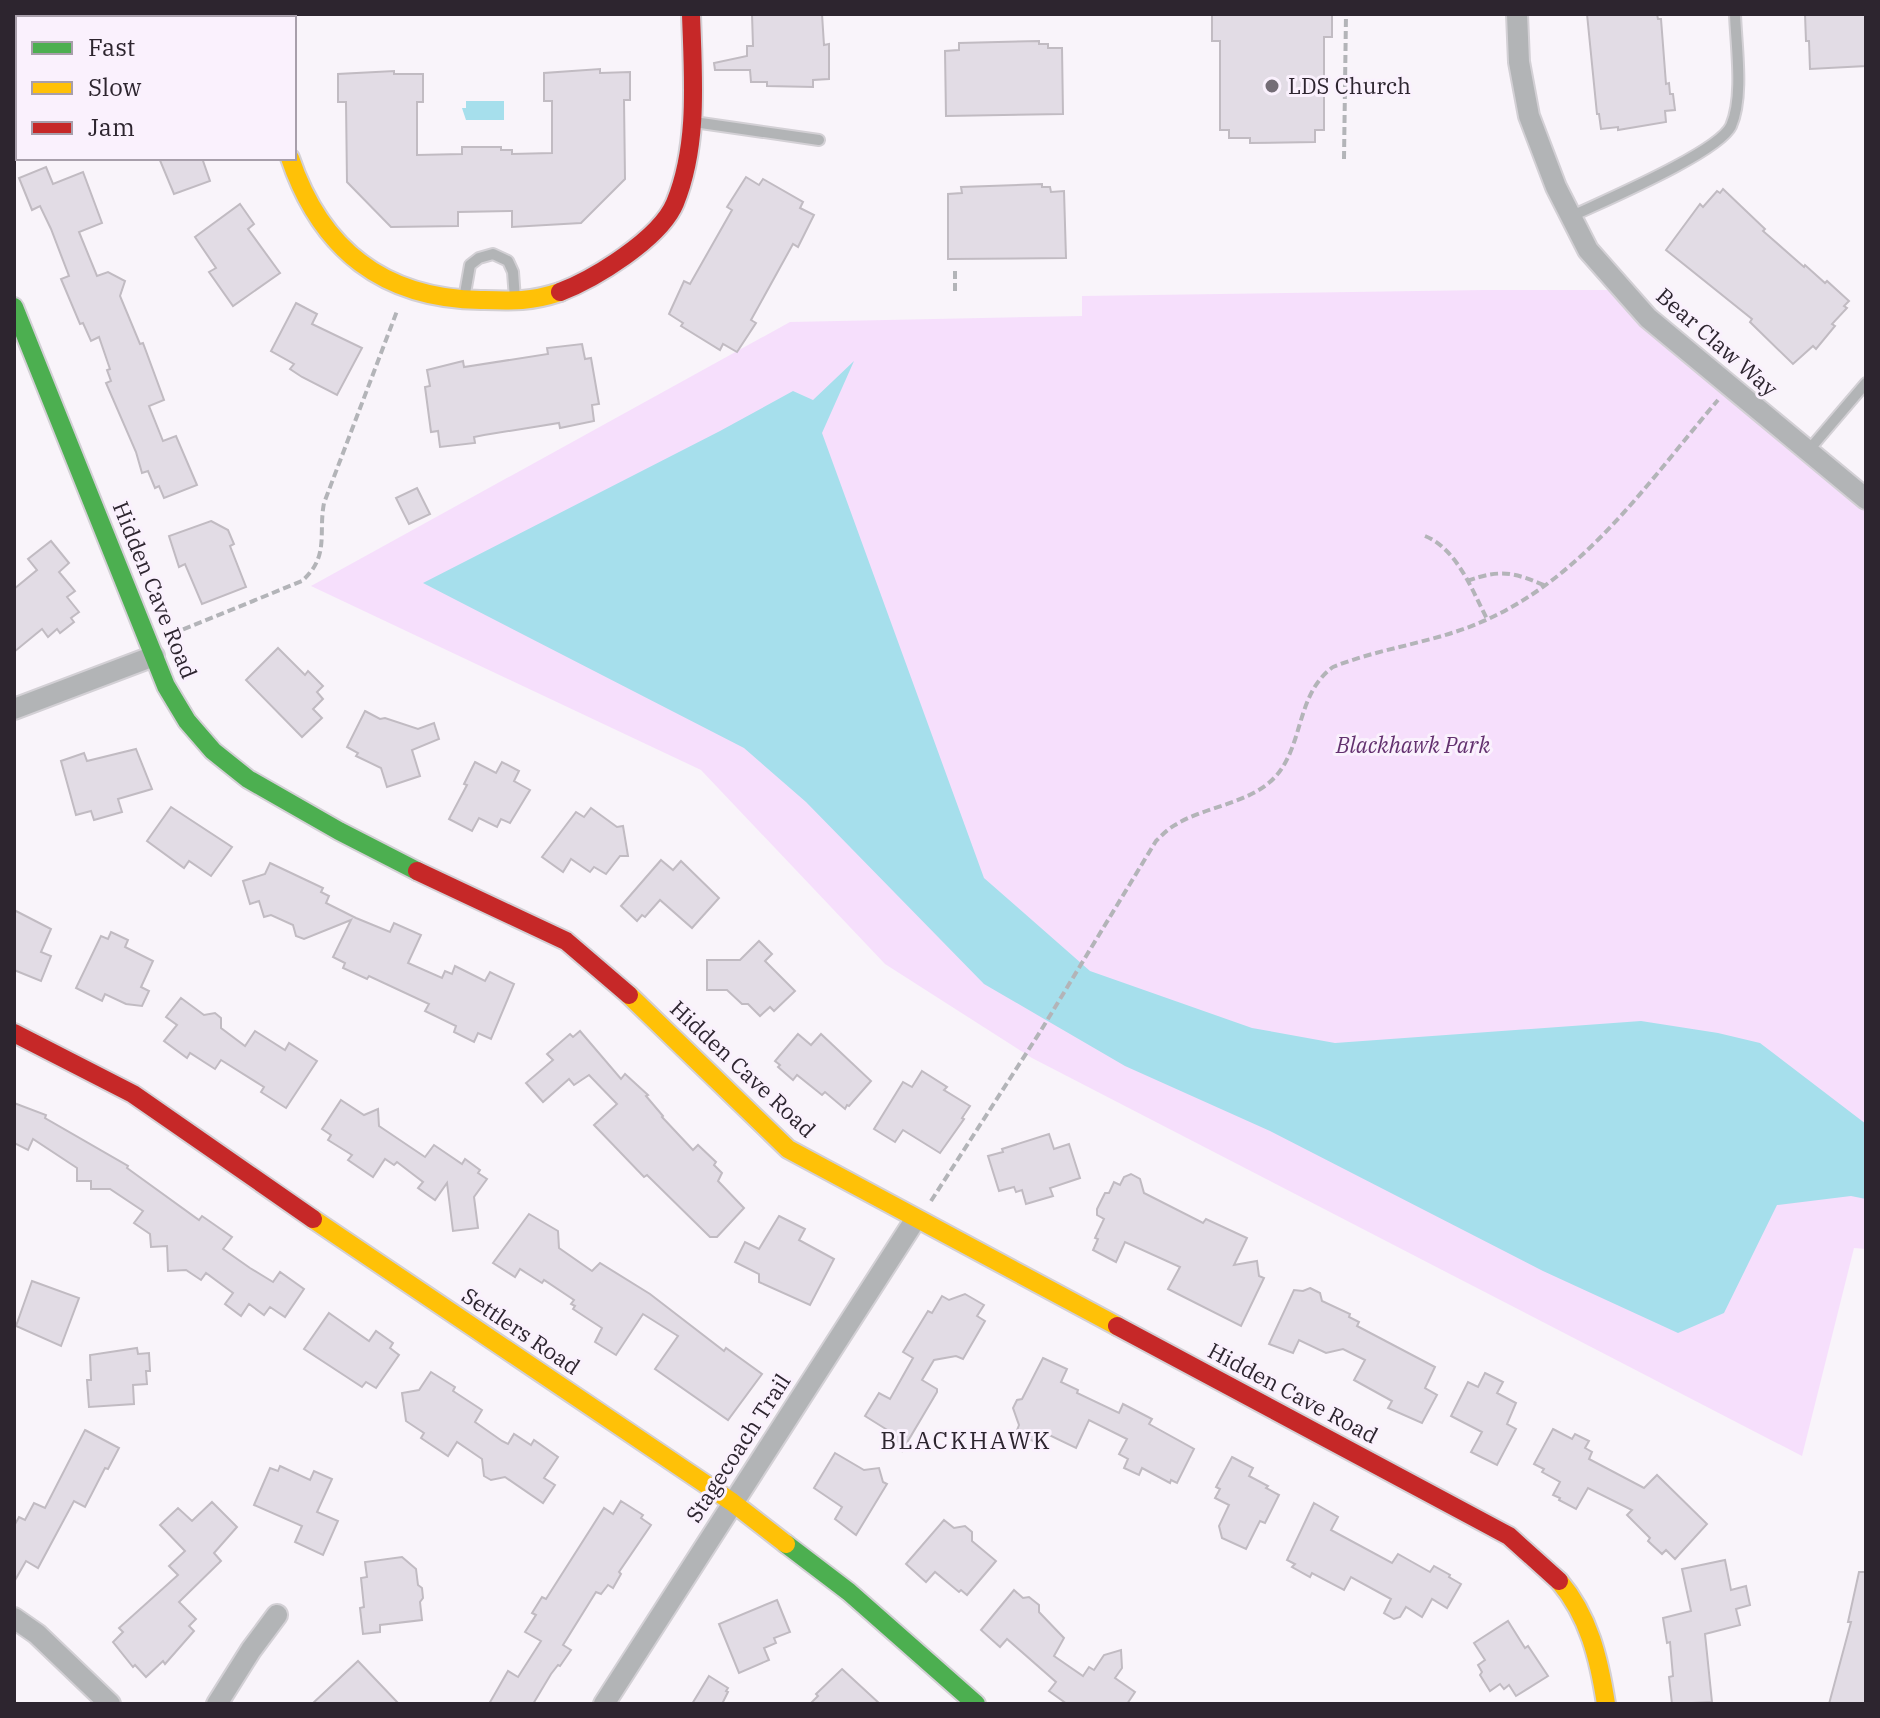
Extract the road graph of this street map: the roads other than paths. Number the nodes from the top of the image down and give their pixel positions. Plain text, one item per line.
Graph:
1 (691, 14) edge
2 (1517, 14) edge
3 (1735, 14) edge
4 (691, 122) junction
5 (819, 140) dead end
6 (291, 160) edge
7 (1570, 217) junction
8 (463, 300) junction
9 (515, 301) junction
10 (14, 307) edge
11 (1866, 383) edge
12 (1808, 451) junction
13 (1866, 499) edge
14 (151, 649) junction
15 (14, 709) edge
16 (14, 1033) edge
17 (915, 1220) junction
18 (732, 1502) junction
19 (277, 1615) dead end
20 (14, 1618) edge
21 (110, 1704) edge
22 (217, 1704) edge
23 (604, 1704) edge
24 (976, 1704) edge
25 (1606, 1704) edge

1 - 4 street
2 - 7 street, Bear Claw Way
3 - 7 lane
4 - 5 lane
4 - 9 street
6 - 8 street
7 - 12 street, Bear Claw Way
8 - 9 street
8 - 9 lane
10 - 14 street, Hidden Cave Road
11 - 12 lane
12 - 13 street, Bear Claw Way
14 - 15 street
14 - 17 street, Hidden Cave Road
16 - 18 street, Settlers Road
17 - 18 street, Stagecoach Trail
17 - 25 street, Hidden Cave Road
18 - 23 street, Stagecoach Trail
18 - 24 street, Settlers Road
19 - 22 street
20 - 21 street

